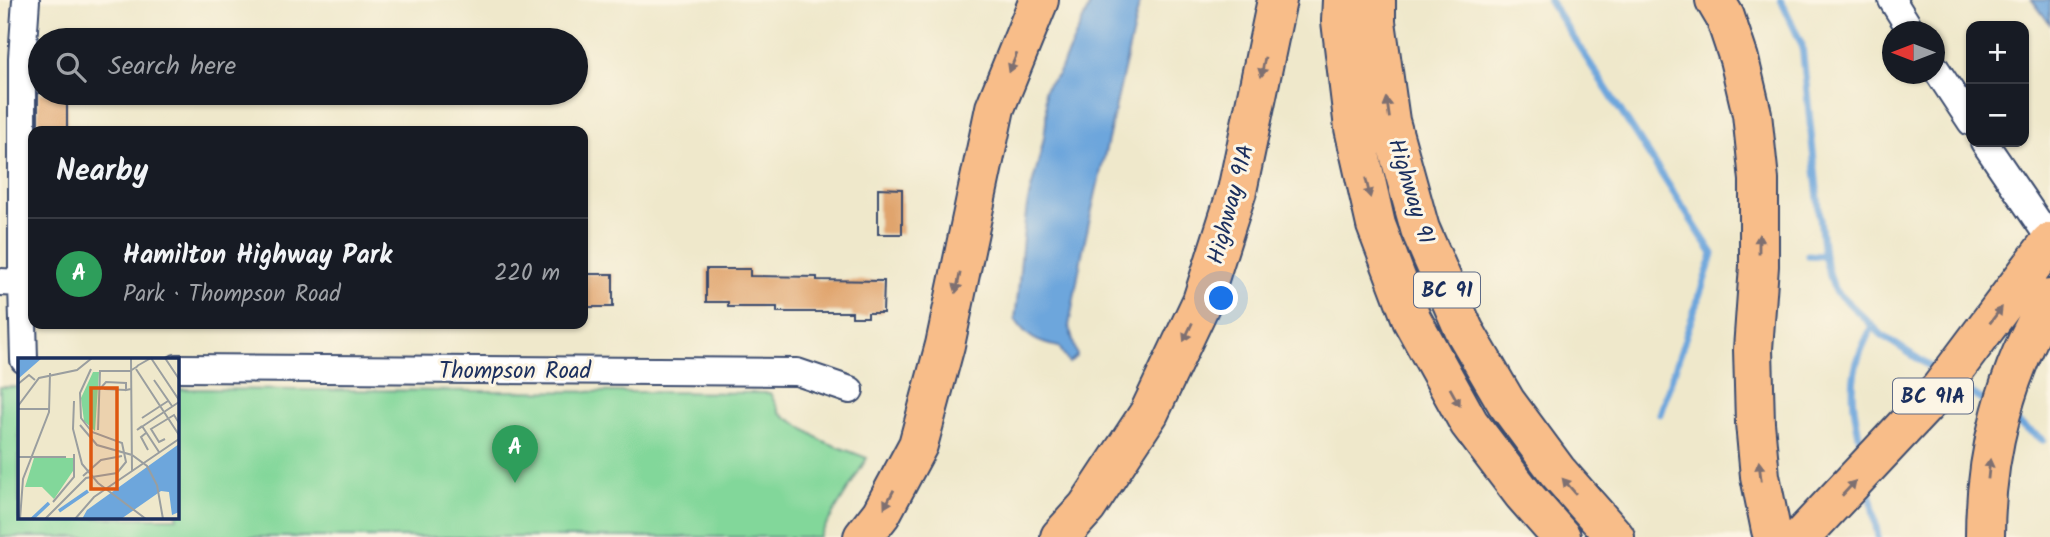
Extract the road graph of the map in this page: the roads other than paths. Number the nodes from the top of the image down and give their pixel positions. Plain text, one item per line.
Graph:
1 (26, 0) edge
2 (1039, 0) edge
3 (1277, 0) edge
4 (1342, 0) edge
5 (1376, 0) edge
6 (1715, 0) edge
7 (1892, 0) edge
8 (1905, 21) edge
9 (1945, 83) edge
10 (1966, 114) edge
11 (1987, 147) edge
12 (2050, 240) edge
13 (11, 283) edge
14 (2050, 299) edge
15 (24, 358) edge
16 (0, 366) edge
17 (18, 367) edge
18 (178, 368) edge
19 (850, 390) dead end
20 (863, 537) edge
21 (1060, 537) edge
22 (1561, 537) edge
23 (1615, 537) edge
24 (1775, 537) edge
25 (1801, 537) edge
26 (1985, 537) edge

1 - 13 street
2 -> 20 highway
3 -> 21 highway, Highway 91A
4 -> 22 highway, Highway 91 / BC 91
23 -> 5 highway, Highway 91 / BC 91
24 -> 6 highway
7 - 8 street
9 - 10 street
11 - 12 street
25 -> 12 highway, BC 91A
13 - 15 street
26 -> 14 highway
16 - 17 street
18 - 19 street, Thompson Road

